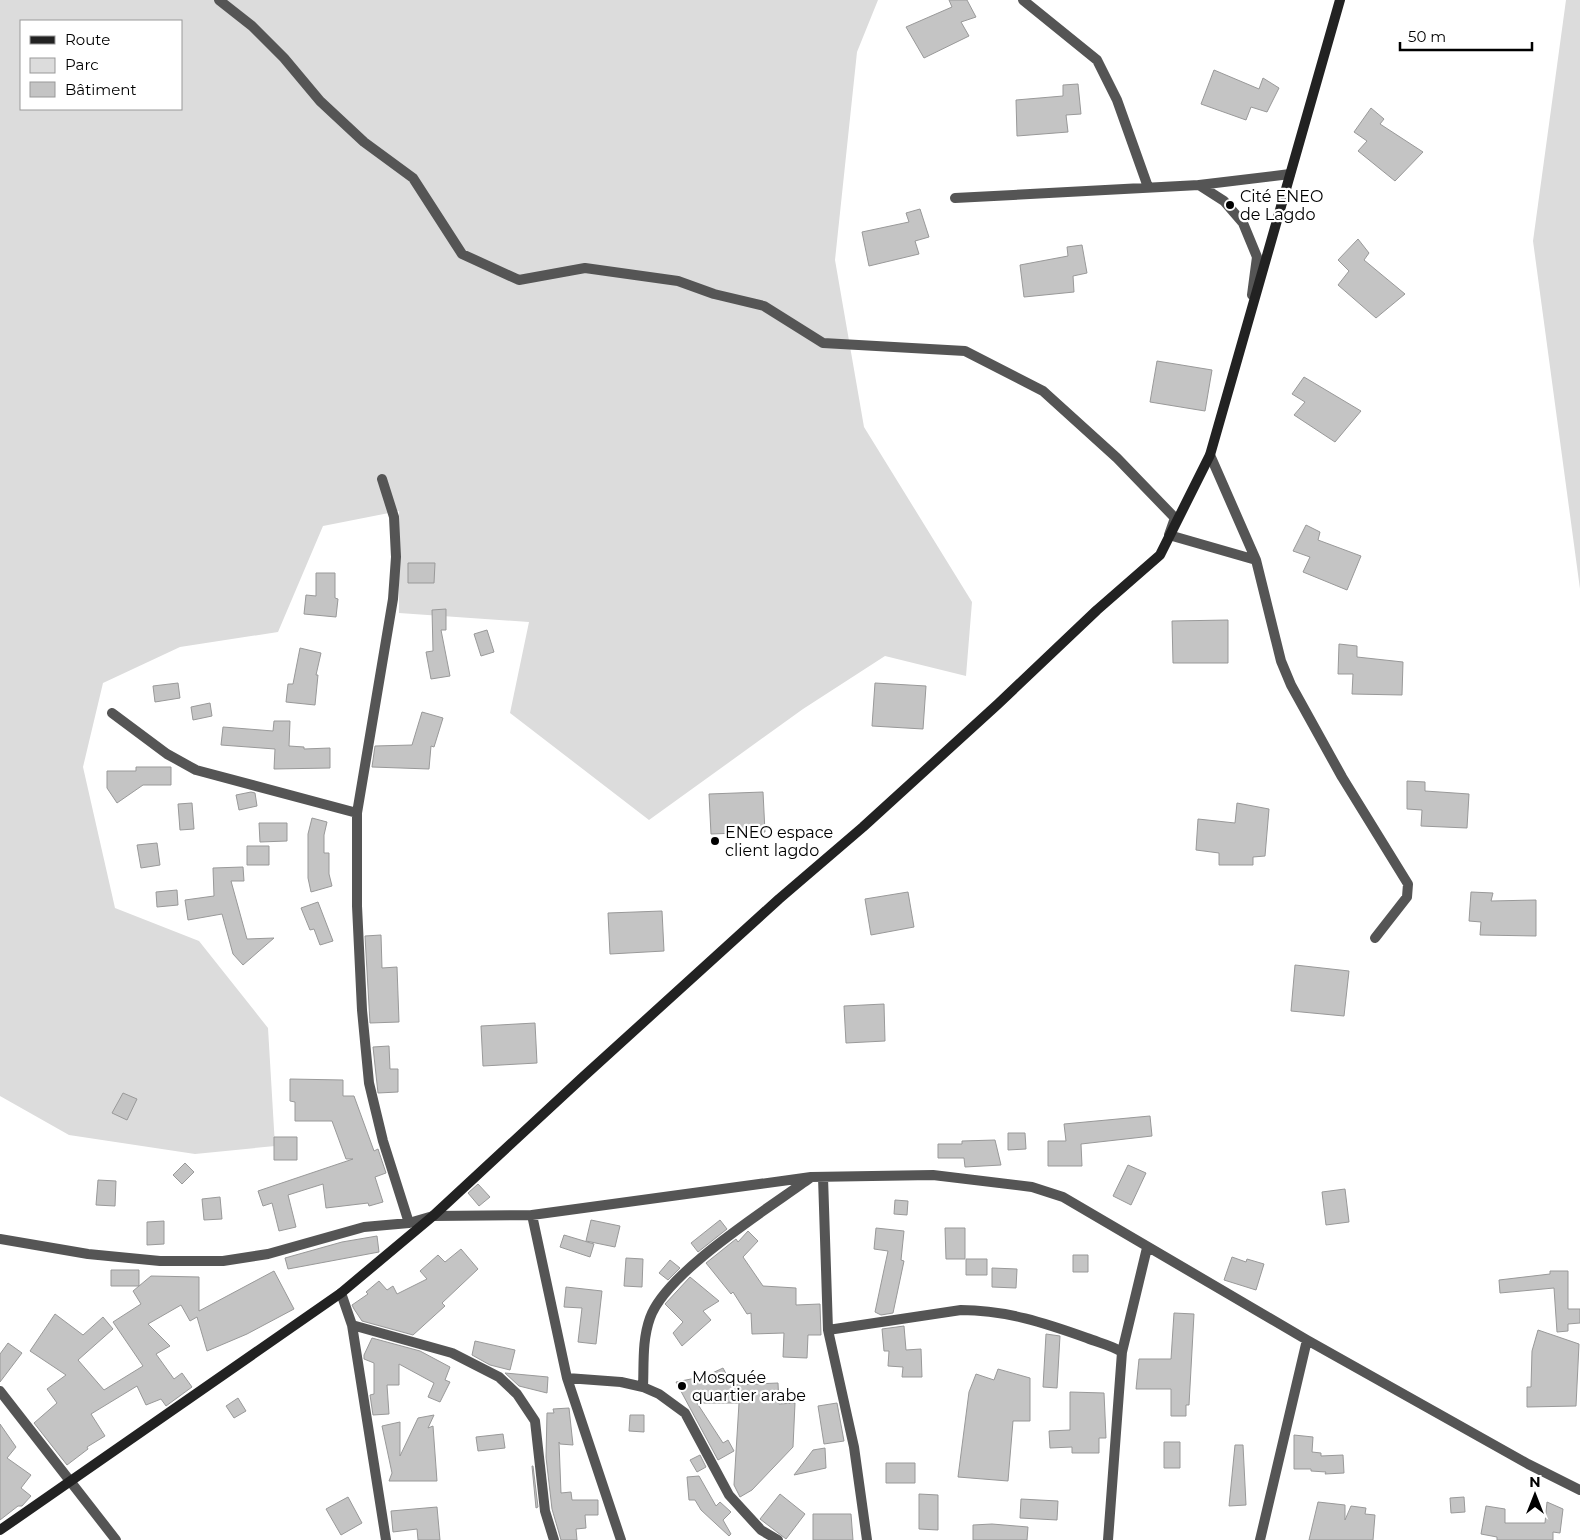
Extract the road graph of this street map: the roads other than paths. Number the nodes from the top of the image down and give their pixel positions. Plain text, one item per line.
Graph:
1 (219, 0) edge
2 (1023, 0) edge
3 (1340, 0) edge
4 (1290, 174) junction
5 (1199, 185) junction
6 (1148, 187) junction
7 (955, 198) dead end
8 (1249, 321) junction
9 (1210, 455) junction
10 (382, 479) dead end
11 (1169, 535) junction
12 (1256, 560) junction
13 (112, 713) dead end
14 (357, 813) junction
15 (1375, 938) dead end
16 (811, 1177) junction
17 (823, 1177) junction
18 (532, 1215) junction
19 (433, 1216) junction
20 (410, 1223) junction
21 (2, 1238) edge
22 (1146, 1248) junction
23 (341, 1293) junction
24 (352, 1325) junction
25 (828, 1330) junction
26 (1307, 1340) junction
27 (1122, 1352) junction
28 (566, 1378) junction
29 (644, 1387) junction
30 (0, 1391) edge
31 (71, 1481) junction
32 (1580, 1490) edge
33 (0, 1530) edge
34 (116, 1540) edge
35 (386, 1540) edge
36 (554, 1540) edge
37 (621, 1540) edge
38 (778, 1540) edge
39 (867, 1540) edge
40 (1108, 1540) edge
41 (1260, 1540) edge

1 - 11 street
2 - 6 street
3 - 4 street
4 - 5 street
4 - 8 street
5 - 6 street
5 - 8 street
6 - 7 street
8 - 9 street
9 - 11 street
9 - 12 street
10 - 14 street
11 - 12 street
11 - 19 street
12 - 15 street
13 - 14 street
14 - 20 street
16 - 17 street
16 - 18 street
16 - 29 street
17 - 22 street
17 - 25 street
18 - 19 street
18 - 28 street
19 - 20 street
19 - 23 street
20 - 21 street
22 - 26 street
22 - 27 street
23 - 24 street
23 - 31 street
24 - 35 street
24 - 36 street
25 - 27 street
25 - 39 street
26 - 32 street
26 - 41 street
27 - 40 street
28 - 29 street
28 - 37 street
29 - 38 street
30 - 31 street
31 - 33 street
31 - 34 street

